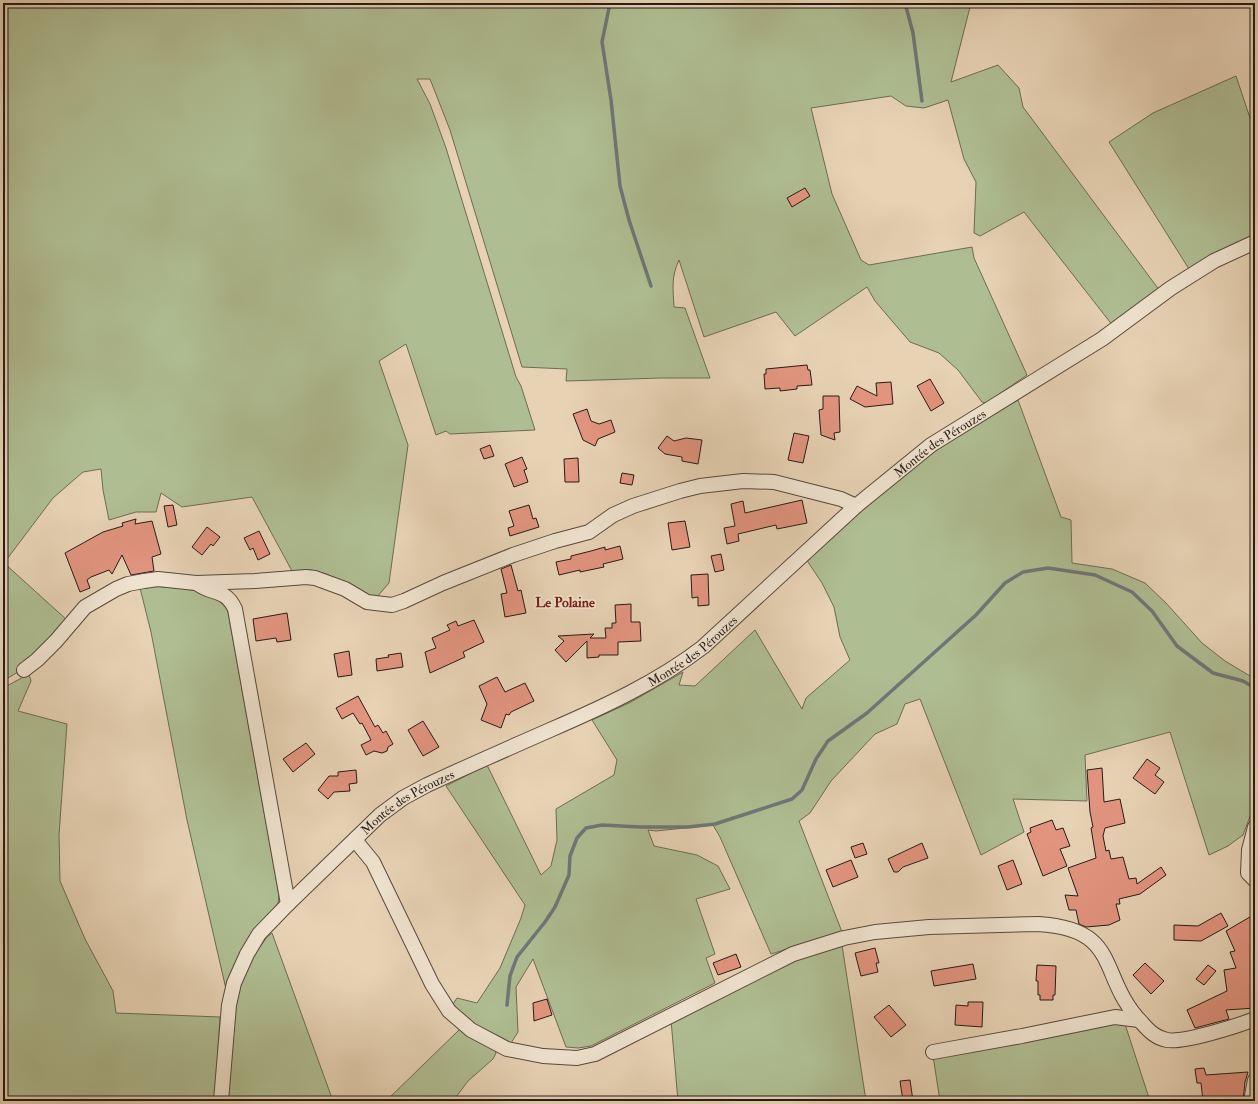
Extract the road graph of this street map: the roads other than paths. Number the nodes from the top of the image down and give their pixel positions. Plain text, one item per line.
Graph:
1 (1255, 242) edge
2 (856, 506) junction
3 (196, 583) junction
4 (24, 670) dead end
5 (1255, 827) edge
6 (355, 840) junction
7 (1255, 880) edge
8 (288, 904) junction
9 (1124, 1001) junction
10 (1115, 1017) junction
11 (1255, 1019) edge
12 (1139, 1020) junction
13 (933, 1052) dead end
14 (1255, 1080) edge
15 (221, 1101) edge
16 (1251, 1101) edge

1 - 2 street, Montée des Pérouzes
2 - 3 street
2 - 6 street, Montée des Pérouzes
3 - 4 street
3 - 8 street
5 - 7 street
6 - 8 street, Montée des Pérouzes
6 - 9 street
8 - 15 street, Montée des Pérouzes
9 - 10 street
9 - 12 street
10 - 12 street
10 - 13 street
11 - 12 street
14 - 16 street

